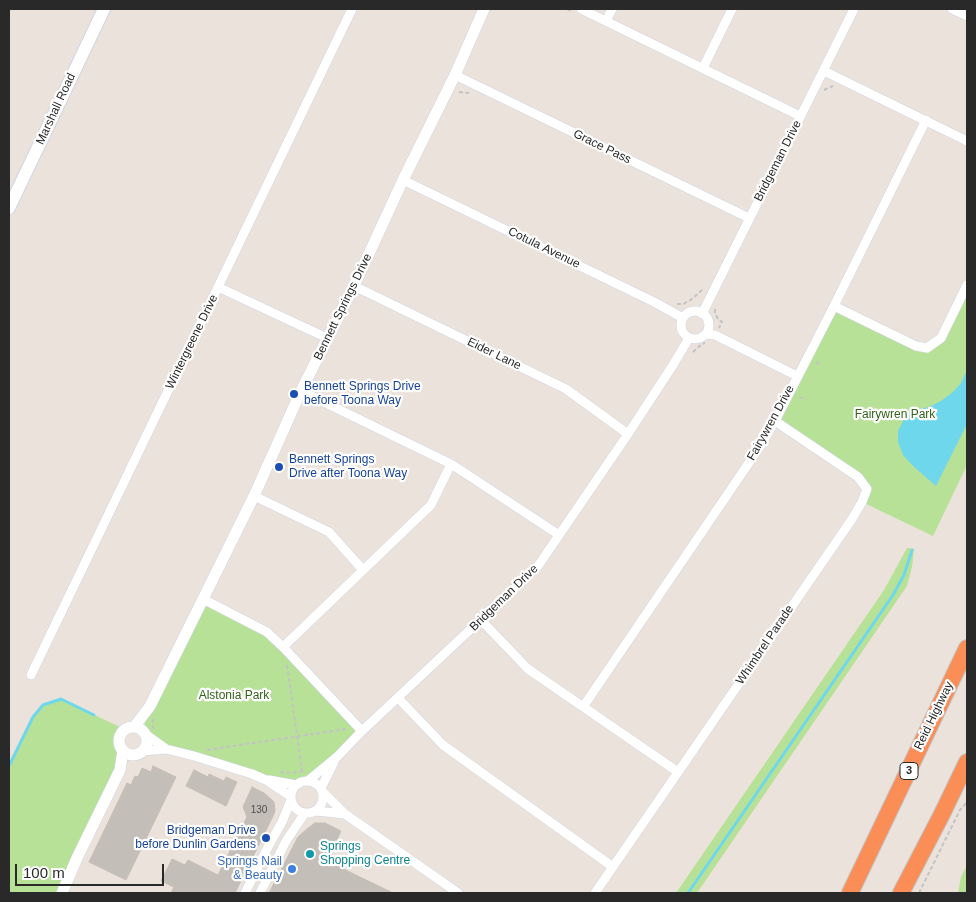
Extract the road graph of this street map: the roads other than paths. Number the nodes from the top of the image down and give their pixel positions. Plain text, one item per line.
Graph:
1 (104, 9) edge
2 (352, 9) edge
3 (612, 9) edge
4 (732, 9) edge
5 (854, 9) edge
6 (952, 9) edge
7 (485, 11) edge
8 (578, 11) edge
9 (967, 16) edge
10 (606, 21) junction
11 (703, 68) junction
12 (824, 70) junction
13 (454, 75) junction
14 (800, 116) junction
15 (926, 120) junction
16 (967, 141) edge
17 (403, 180) junction
18 (9, 208) edge
19 (749, 218) junction
20 (967, 285) edge
21 (354, 286) junction
22 (218, 287) junction
23 (834, 306) junction
24 (702, 314) junction
25 (683, 318) junction
26 (327, 338) junction
27 (689, 338) junction
28 (709, 338) junction
29 (798, 376) junction
30 (301, 391) junction
31 (775, 421) junction
32 (628, 434) junction
33 (451, 464) junction
34 (254, 496) junction
35 (559, 535) junction
36 (363, 570) junction
37 (204, 599) junction
38 (481, 620) junction
39 (284, 648) junction
40 (967, 648) edge
41 (31, 675) dead end
42 (398, 698) junction
43 (583, 707) junction
44 (144, 731) junction
45 (362, 732) junction
46 (166, 749) junction
47 (123, 750) junction
48 (139, 753) junction
49 (337, 757) junction
50 (967, 762) edge
51 (120, 770) junction
52 (678, 772) junction
53 (266, 780) junction
54 (309, 780) junction
55 (296, 785) junction
56 (322, 790) junction
57 (291, 798) junction
58 (316, 811) junction
59 (306, 813) junction
60 (345, 814) junction
61 (613, 867) junction
62 (62, 893) edge
63 (245, 893) edge
64 (260, 893) edge
65 (458, 893) edge
66 (595, 893) edge
67 (850, 893) edge
68 (901, 893) edge

1 - 18 main road, Marshall Road
2 - 22 street, Wintergreene Drive
3 - 10 street
4 - 11 street
5 - 12 street, Bridgeman Drive
6 - 9 street
7 - 13 street, Bennett Springs Drive
8 - 10 street
10 - 11 street
11 - 14 street
12 - 14 street, Bridgeman Drive
12 - 15 street
13 - 17 street, Bennett Springs Drive
13 - 19 street, Grace Pass
14 - 19 street, Bridgeman Drive
15 - 16 street
15 - 23 street, Fairywren Drive
17 - 21 street, Bennett Springs Drive
17 - 25 street, Cotula Avenue
19 - 24 street, Bridgeman Drive
20 - 23 street
21 - 26 street, Bennett Springs Drive
21 - 32 street, Eider Lane
22 - 26 street
22 - 41 street, Wintergreene Drive
23 - 29 street, Fairywren Drive
24 - 25 street
24 - 28 street
25 - 27 street
26 - 30 street, Bennett Springs Drive
27 - 28 street
27 - 32 street, Bridgeman Drive
28 - 29 street
29 - 31 street, Fairywren Drive
30 - 33 street
30 - 34 street, Bennett Springs Drive
31 - 43 street, Fairywren Drive
31 - 52 street, Whimbrel Parade
32 - 35 street, Bridgeman Drive
33 - 35 street
33 - 36 street
34 - 36 street
34 - 37 street, Bennett Springs Drive
35 - 38 street, Bridgeman Drive
36 - 39 street
37 - 39 street
37 - 44 street, Bennett Springs Drive
38 - 42 street, Bridgeman Drive
38 - 43 street
39 - 45 street
40 - 67 highway, Reid Highway / 3
42 - 45 street, Bridgeman Drive
42 - 61 street
43 - 52 street
44 - 46 street
44 - 47 street
44 - 48 street
45 - 49 street, Bridgeman Drive
46 - 48 street
46 - 53 street
47 - 48 street
47 - 51 street
48 - 51 street
49 - 54 street, Bridgeman Drive
49 - 56 street, Bridgeman Drive
50 - 68 highway
51 - 62 street
52 - 61 street, Whimbrel Parade
53 - 55 street
53 - 57 street
54 - 55 street
54 - 56 street
55 - 57 street
56 - 58 street
56 - 60 street
57 - 59 street
57 - 63 street
58 - 59 street
58 - 60 street
59 - 64 street
60 - 65 street
61 - 66 street, Whimbrel Parade

